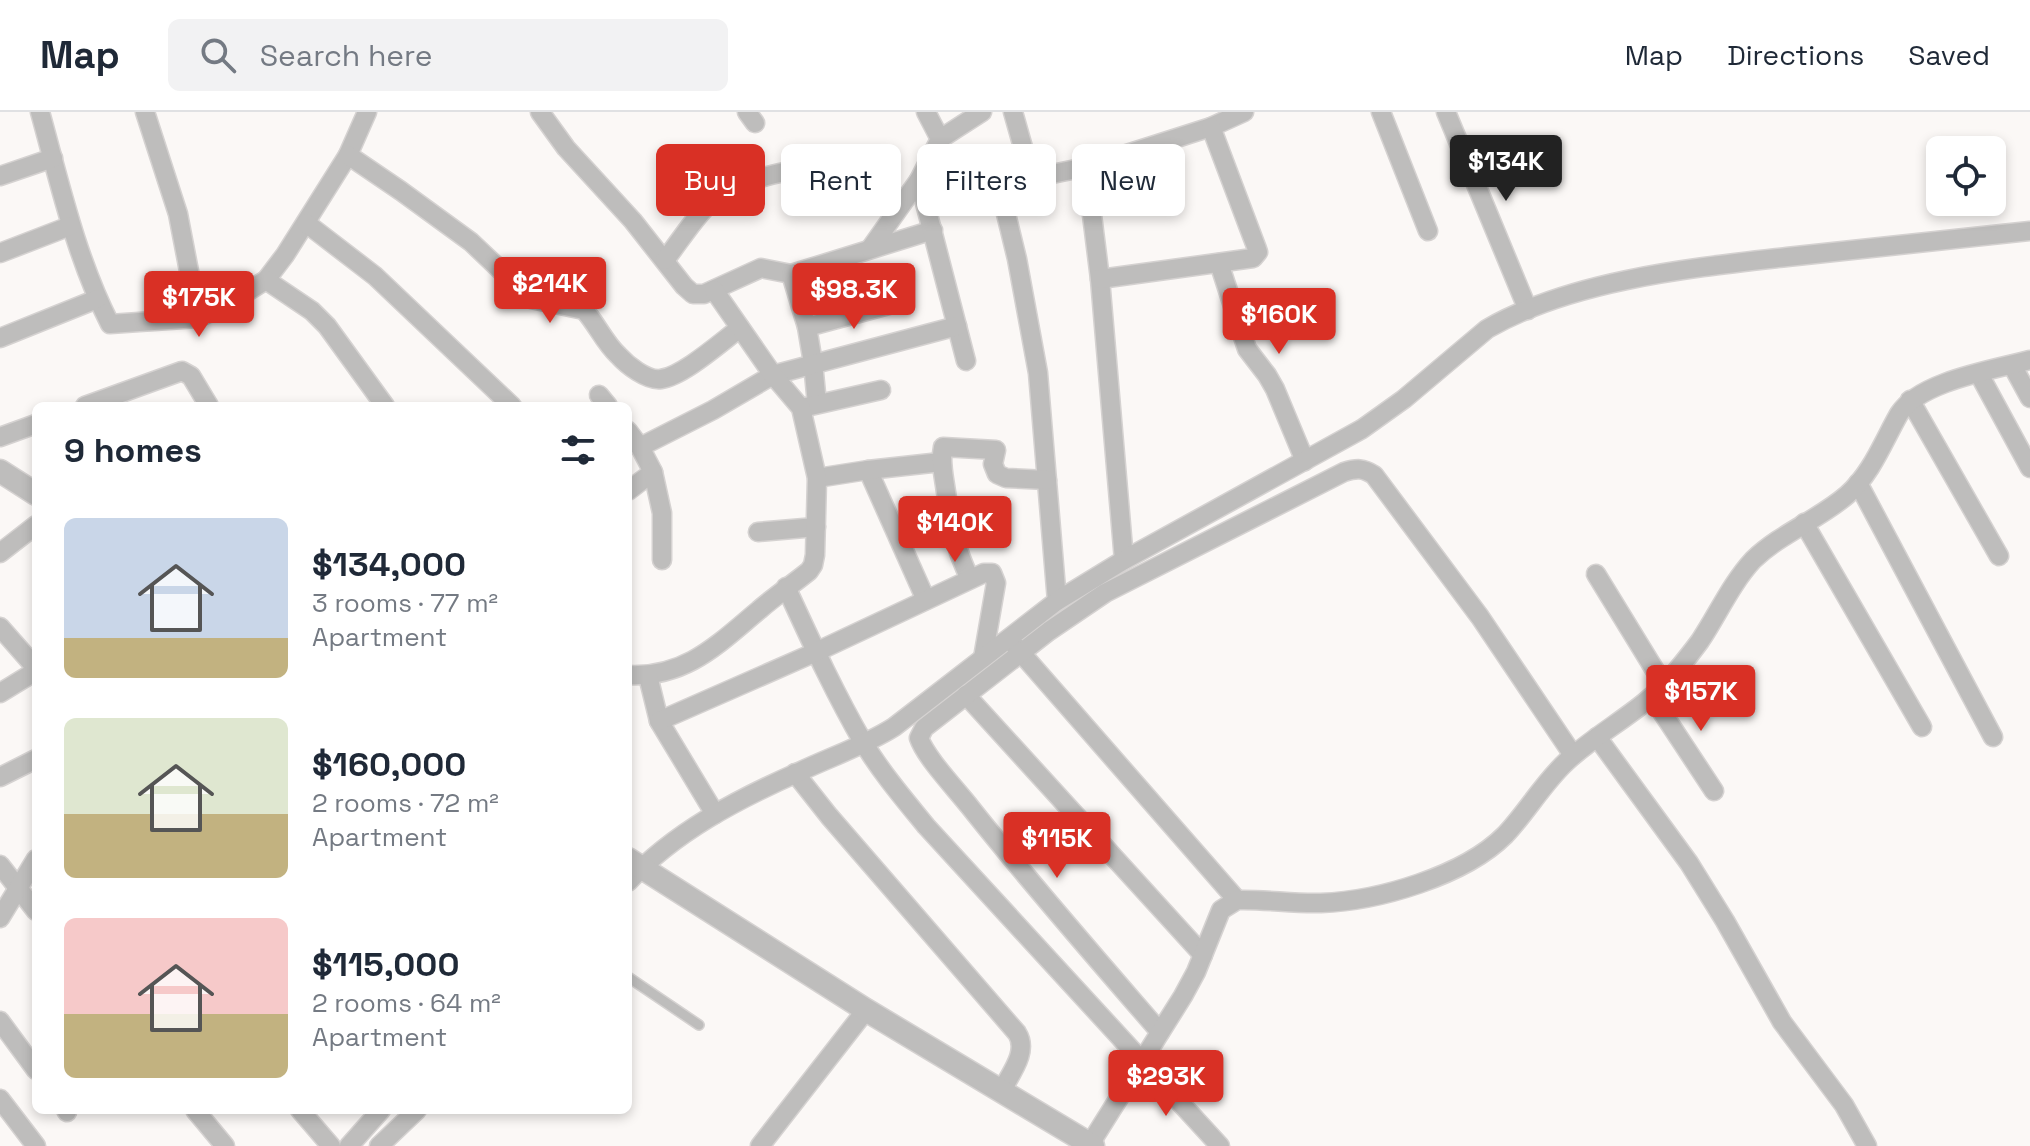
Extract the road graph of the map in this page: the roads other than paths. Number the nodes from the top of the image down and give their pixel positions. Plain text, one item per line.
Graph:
1 (40, 112) edge
2 (145, 112) edge
3 (367, 112) edge
4 (540, 112) edge
5 (926, 112) edge
6 (982, 112) edge
7 (1013, 112) edge
8 (1381, 112) edge
9 (1446, 112) edge
10 (1234, 114) edge
11 (1211, 127) junction
12 (940, 139) junction
13 (937, 144) edge
14 (1022, 144) edge
15 (1158, 144) edge
16 (348, 155) junction
17 (53, 158) junction
18 (781, 174) edge
19 (0, 176) edge
20 (917, 183) edge
21 (929, 216) edge
22 (1007, 216) edge
23 (1092, 216) edge
24 (306, 223) junction
25 (70, 226) junction
26 (933, 230) junction
27 (1428, 231) dead end
28 (2030, 231) edge
29 (870, 249) junction
30 (0, 253) edge
31 (665, 260) junction
32 (1219, 263) junction
33 (791, 274) junction
34 (1100, 279) junction
35 (266, 280) junction
36 (714, 290) junction
37 (97, 299) junction
38 (892, 304) dead end
39 (1528, 310) junction
40 (198, 318) junction
41 (957, 326) junction
42 (807, 327) junction
43 (740, 328) junction
44 (0, 338) edge
45 (966, 361) dead end
46 (2021, 362) edge
47 (813, 363) junction
48 (1979, 374) junction
49 (773, 375) junction
50 (881, 390) dead end
51 (2030, 398) edge
52 (1910, 400) junction
53 (96, 402) edge
54 (207, 402) edge
55 (382, 402) edge
56 (508, 402) edge
57 (809, 406) junction
58 (32, 425) edge
59 (632, 436) edge
60 (0, 437) edge
61 (640, 447) junction
62 (1305, 461) junction
63 (941, 462) junction
64 (2030, 468) edge
65 (868, 470) junction
66 (653, 472) junction
67 (817, 478) junction
68 (5, 480) edge
69 (1047, 480) junction
70 (1858, 483) junction
71 (632, 488) edge
72 (32, 492) edge
73 (1804, 523) junction
74 (816, 527) junction
75 (32, 528) edge
76 (758, 532) dead end
77 (0, 553) edge
78 (1999, 556) dead end
79 (662, 560) dead end
80 (1124, 560) junction
81 (1596, 574) dead end
82 (970, 579) junction
83 (786, 587) junction
84 (926, 600) junction
85 (1057, 601) junction
86 (0, 627) edge
87 (1008, 638) junction
88 (816, 652) junction
89 (1021, 652) junction
90 (983, 658) junction
91 (32, 665) edge
92 (32, 673) edge
93 (632, 675) edge
94 (648, 676) junction
95 (1658, 691) junction
96 (0, 693) edge
97 (966, 695) junction
98 (659, 721) junction
99 (1922, 727) dead end
100 (1597, 737) junction
101 (1993, 737) dead end
102 (864, 743) junction
103 (1573, 755) junction
104 (32, 761) edge
105 (795, 773) junction
106 (0, 777) edge
107 (1714, 791) dead end
108 (715, 814) junction
109 (0, 865) edge
110 (32, 866) edge
111 (632, 869) edge
112 (19, 888) junction
113 (1237, 900) junction
114 (32, 906) edge
115 (0, 918) edge
116 (1203, 955) junction
117 (632, 980) edge
118 (866, 1010) junction
119 (0, 1021) edge
120 (699, 1025) dead end
121 (1160, 1032) junction
122 (1141, 1061) junction
123 (32, 1065) edge
124 (1001, 1092) junction
125 (0, 1099) edge
126 (198, 1114) edge
127 (303, 1114) edge
128 (377, 1114) edge
129 (413, 1114) edge
130 (394, 1132) junction
131 (1091, 1145) edge
132 (36, 1146) edge
133 (225, 1146) edge
134 (331, 1146) edge
135 (349, 1146) edge
136 (379, 1146) edge
137 (407, 1146) edge
138 (760, 1146) edge
139 (1220, 1146) edge
140 (1867, 1146) edge

1 - 17 street
2 - 40 street
3 - 16 street
4 - 31 street
5 - 12 street
6 - 12 street
7 - 14 street
8 - 27 street
9 - 39 street
10 - 11 street
11 - 15 street
11 - 32 street
12 - 13 street
16 - 24 street
16 - 43 street
17 - 19 street
17 - 25 street
18 - 31 street
20 - 29 street
21 - 26 street
22 - 69 street
23 - 34 street
24 - 35 street
24 - 56 street
25 - 30 street
25 - 37 street
26 - 29 street
26 - 41 street
28 - 39 street
29 - 33 street
31 - 36 street
32 - 34 street
32 - 62 street
33 - 36 street
33 - 42 street
34 - 80 street
35 - 40 street
35 - 55 street
36 - 43 street
37 - 40 street
37 - 44 street
38 - 42 street
39 - 62 street
41 - 45 street
41 - 47 street
42 - 47 street
43 - 49 street
46 - 48 street
46 - 51 street
47 - 49 street
47 - 57 street
48 - 52 street
48 - 64 street
49 - 57 street
49 - 61 street
50 - 57 street
52 - 70 street
52 - 78 street
53 - 54 street
57 - 67 street
58 - 60 street
59 - 61 street
61 - 66 street
62 - 80 street
63 - 65 street
63 - 69 street
63 - 82 street
65 - 67 street
65 - 84 street
66 - 71 street
66 - 79 street
67 - 74 street
68 - 72 street
69 - 85 street
70 - 73 street
70 - 101 street
73 - 95 street
73 - 99 street
74 - 76 street
74 - 83 street
75 - 77 street
80 - 85 street
81 - 95 street
82 - 84 street
82 - 90 street
83 - 88 street
83 - 94 street
84 - 88 street
85 - 87 street
86 - 91 street
87 - 89 street
87 - 90 street
88 - 98 street
88 - 102 street
89 - 97 street
89 - 103 street
89 - 113 street
90 - 102 street
92 - 96 street
93 - 94 street
94 - 98 street
95 - 100 street
95 - 107 street
97 - 116 street
97 - 121 street
98 - 108 street
100 - 103 street
100 - 140 street
102 - 105 street
102 - 122 street
103 - 113 street
104 - 106 street
105 - 108 street
105 - 124 street
108 - 111 street
109 - 112 street
110 - 112 street
111 - 118 street
112 - 114 street
112 - 115 street
113 - 116 street
116 - 121 street
117 - 120 lane
118 - 124 street
118 - 138 street
119 - 123 street
121 - 122 street
122 - 131 street
122 - 139 street
124 - 131 street
125 - 132 street
126 - 133 street
127 - 134 street
128 - 135 street
129 - 130 street
130 - 136 street
130 - 137 street

